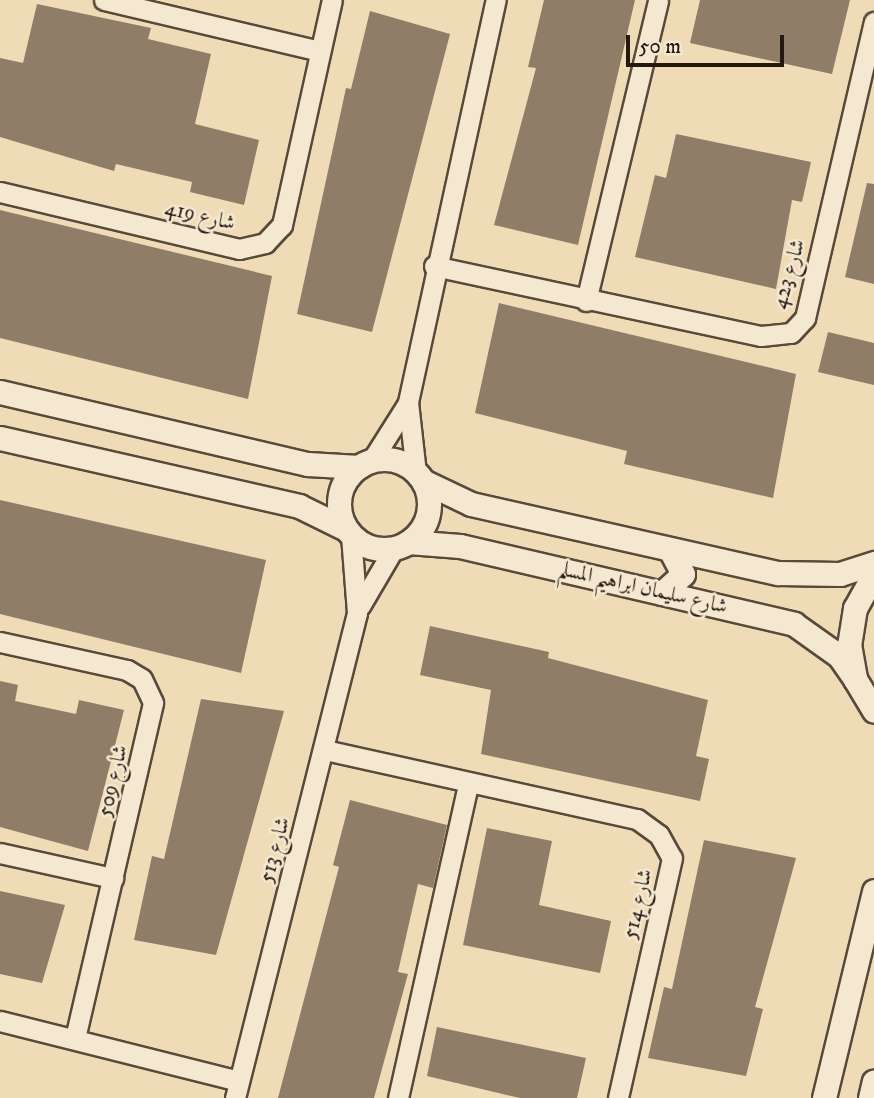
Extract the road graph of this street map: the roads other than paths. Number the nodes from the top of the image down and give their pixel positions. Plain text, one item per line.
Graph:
1 (104, 0) edge
2 (331, 0) edge
3 (496, 0) edge
4 (658, 0) edge
5 (874, 22) edge
6 (320, 51) junction
7 (0, 192) edge
8 (434, 266) junction
9 (586, 301) junction
10 (0, 392) edge
11 (408, 402) junction
12 (0, 438) edge
13 (365, 464) junction
14 (419, 477) junction
15 (348, 532) junction
16 (401, 545) junction
17 (670, 550) junction
18 (874, 563) edge
19 (874, 574) edge
20 (662, 593) junction
21 (357, 613) junction
22 (0, 642) edge
23 (864, 696) edge
24 (874, 721) edge
25 (325, 750) junction
26 (468, 786) junction
27 (0, 853) edge
28 (113, 878) junction
29 (874, 891) edge
30 (0, 1021) edge
31 (75, 1039) junction
32 (874, 1081) edge
33 (237, 1089) edge
34 (398, 1098) edge
35 (618, 1098) edge
36 (824, 1098) edge
37 (870, 1098) edge

1 - 6 street
2 - 6 street, شارع 419
3 - 8 street
4 - 9 street
5 - 9 street, شارع 423
6 - 7 street, شارع 419
8 - 9 street, شارع 423
8 - 11 street
10 - 13 street
11 - 13 street
11 - 14 street
12 - 15 street
13 - 14 street
13 - 15 street
14 - 16 street
14 - 17 street, شارع سليمان ابراهيم المسلم
15 - 16 street
15 - 21 street, شارع 513
16 - 20 street, شارع سليمان ابراهيم المسلم
16 - 21 street, شارع 513
17 - 18 street, شارع سليمان ابراهيم المسلم
17 - 20 street
19 - 23 street
20 - 23 street, شارع سليمان ابراهيم المسلم
21 - 25 street, شارع 513
22 - 28 street, شارع 509
23 - 24 street
25 - 26 street, شارع 514
25 - 33 street, شارع 513
26 - 34 street
26 - 35 street, شارع 514
27 - 28 street
28 - 31 street, شارع 509
29 - 36 street
30 - 31 street
31 - 33 street
32 - 37 street

